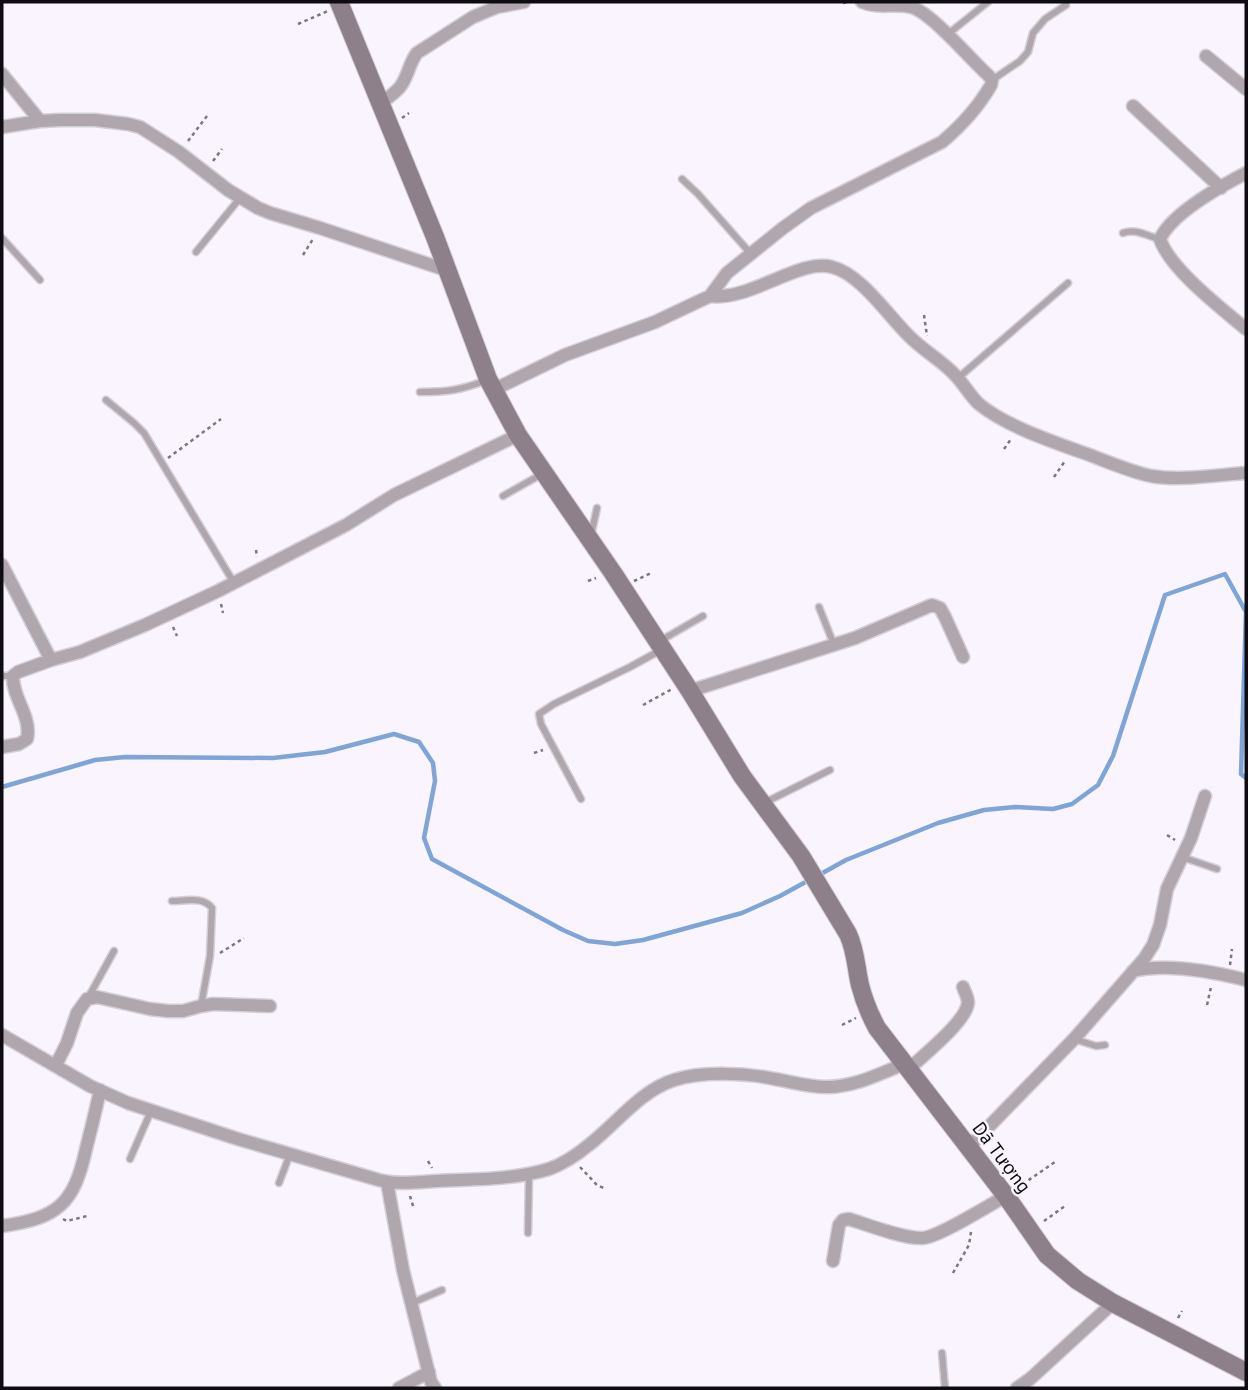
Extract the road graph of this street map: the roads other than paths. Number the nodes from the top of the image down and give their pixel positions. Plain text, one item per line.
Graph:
1 (524, 2) edge
2 (862, 2) edge
3 (988, 2) edge
4 (340, 4) edge
5 (1066, 5) dead end
6 (947, 35) junction
7 (1206, 56) dead end
8 (2, 74) edge
9 (992, 80) junction
10 (1246, 89) edge
11 (381, 103) junction
12 (1133, 106) dead end
13 (40, 121) junction
14 (2, 127) edge
15 (1246, 173) edge
16 (682, 179) dead end
17 (1221, 188) junction
18 (240, 198) junction
19 (1123, 233) dead end
20 (2, 238) edge
21 (1160, 239) junction
22 (196, 252) dead end
23 (751, 254) junction
24 (446, 270) junction
25 (40, 280) dead end
26 (1068, 283) dead end
27 (710, 296) junction
28 (1246, 329) edge
29 (958, 378) junction
30 (491, 385) junction
31 (420, 392) dead end
32 (106, 400) dead end
33 (517, 435) junction
34 (544, 473) junction
35 (1246, 473) edge
36 (503, 496) dead end
37 (597, 508) dead end
38 (590, 540) junction
39 (2, 565) edge
40 (234, 583) junction
41 (819, 607) dead end
42 (703, 616) dead end
43 (834, 645) junction
44 (660, 646) junction
45 (964, 657) dead end
46 (51, 660) junction
47 (7, 676) edge
48 (687, 687) junction
49 (2, 747) edge
50 (830, 770) dead end
51 (1205, 796) dead end
52 (580, 799) dead end
53 (763, 804) junction
54 (1182, 857) junction
55 (1217, 869) dead end
56 (172, 901) dead end
57 (114, 951) dead end
58 (1133, 971) junction
59 (1246, 980) edge
60 (963, 987) dead end
61 (87, 999) junction
62 (201, 1006) junction
63 (270, 1006) dead end
64 (2, 1035) edge
65 (1074, 1039) junction
66 (1105, 1045) dead end
67 (55, 1065) junction
68 (906, 1067) junction
69 (100, 1090) junction
70 (151, 1111) junction
71 (969, 1147) junction
72 (290, 1154) junction
73 (130, 1159) dead end
74 (529, 1174) junction
75 (387, 1182) junction
76 (279, 1183) dead end
77 (1006, 1196) junction
78 (2, 1226) edge
79 (528, 1233) dead end
80 (833, 1261) dead end
81 (442, 1290) dead end
82 (412, 1303) junction
83 (1113, 1303) junction
84 (942, 1353) dead end
85 (1246, 1371) edge
86 (429, 1372) junction
87 (398, 1388) edge
88 (435, 1388) edge
89 (945, 1388) edge
90 (1017, 1388) edge

1 - 11 street
2 - 6 street
3 - 6 lane
4 - 11 street, Dã Tượng
5 - 9 lane
6 - 9 street
7 - 10 street
8 - 13 street
9 - 23 street
11 - 24 street, Dã Tượng
12 - 17 street
13 - 14 street
13 - 18 street
15 - 17 street
16 - 23 lane
17 - 21 street
18 - 22 lane
18 - 24 street
19 - 21 lane
20 - 25 lane
21 - 28 street
23 - 27 street
24 - 30 street, Dã Tượng
26 - 29 lane
27 - 29 street
27 - 30 street
29 - 35 street
30 - 31 lane
30 - 33 street, Dã Tượng
32 - 40 lane
33 - 34 street, Dã Tượng
33 - 40 street
34 - 36 lane
34 - 38 street, Dã Tượng
37 - 38 lane
38 - 44 street, Dã Tượng
39 - 46 street
40 - 46 street
41 - 43 lane
42 - 44 lane
43 - 45 street
43 - 48 street
44 - 48 street, Dã Tượng
44 - 52 lane
46 - 47 street
47 - 49 street
48 - 53 street, Dã Tượng
50 - 53 lane
51 - 54 street
53 - 68 street, Dã Tượng
54 - 55 lane
54 - 58 street
56 - 62 lane
57 - 61 lane
58 - 59 street
58 - 65 street
60 - 68 street
61 - 62 street
61 - 67 street
62 - 63 street
64 - 67 street
65 - 66 lane
65 - 71 street
67 - 69 street
68 - 71 street, Dã Tượng
68 - 74 street
69 - 70 street
69 - 78 street
70 - 72 street
70 - 73 lane
71 - 77 street, Dã Tượng
72 - 75 street
72 - 76 lane
74 - 75 street
74 - 79 lane
75 - 82 street
77 - 80 street
77 - 83 street, Dã Tượng
81 - 82 lane
82 - 86 street
83 - 85 street, Dã Tượng
83 - 90 street
84 - 89 lane
86 - 87 street
86 - 88 street

